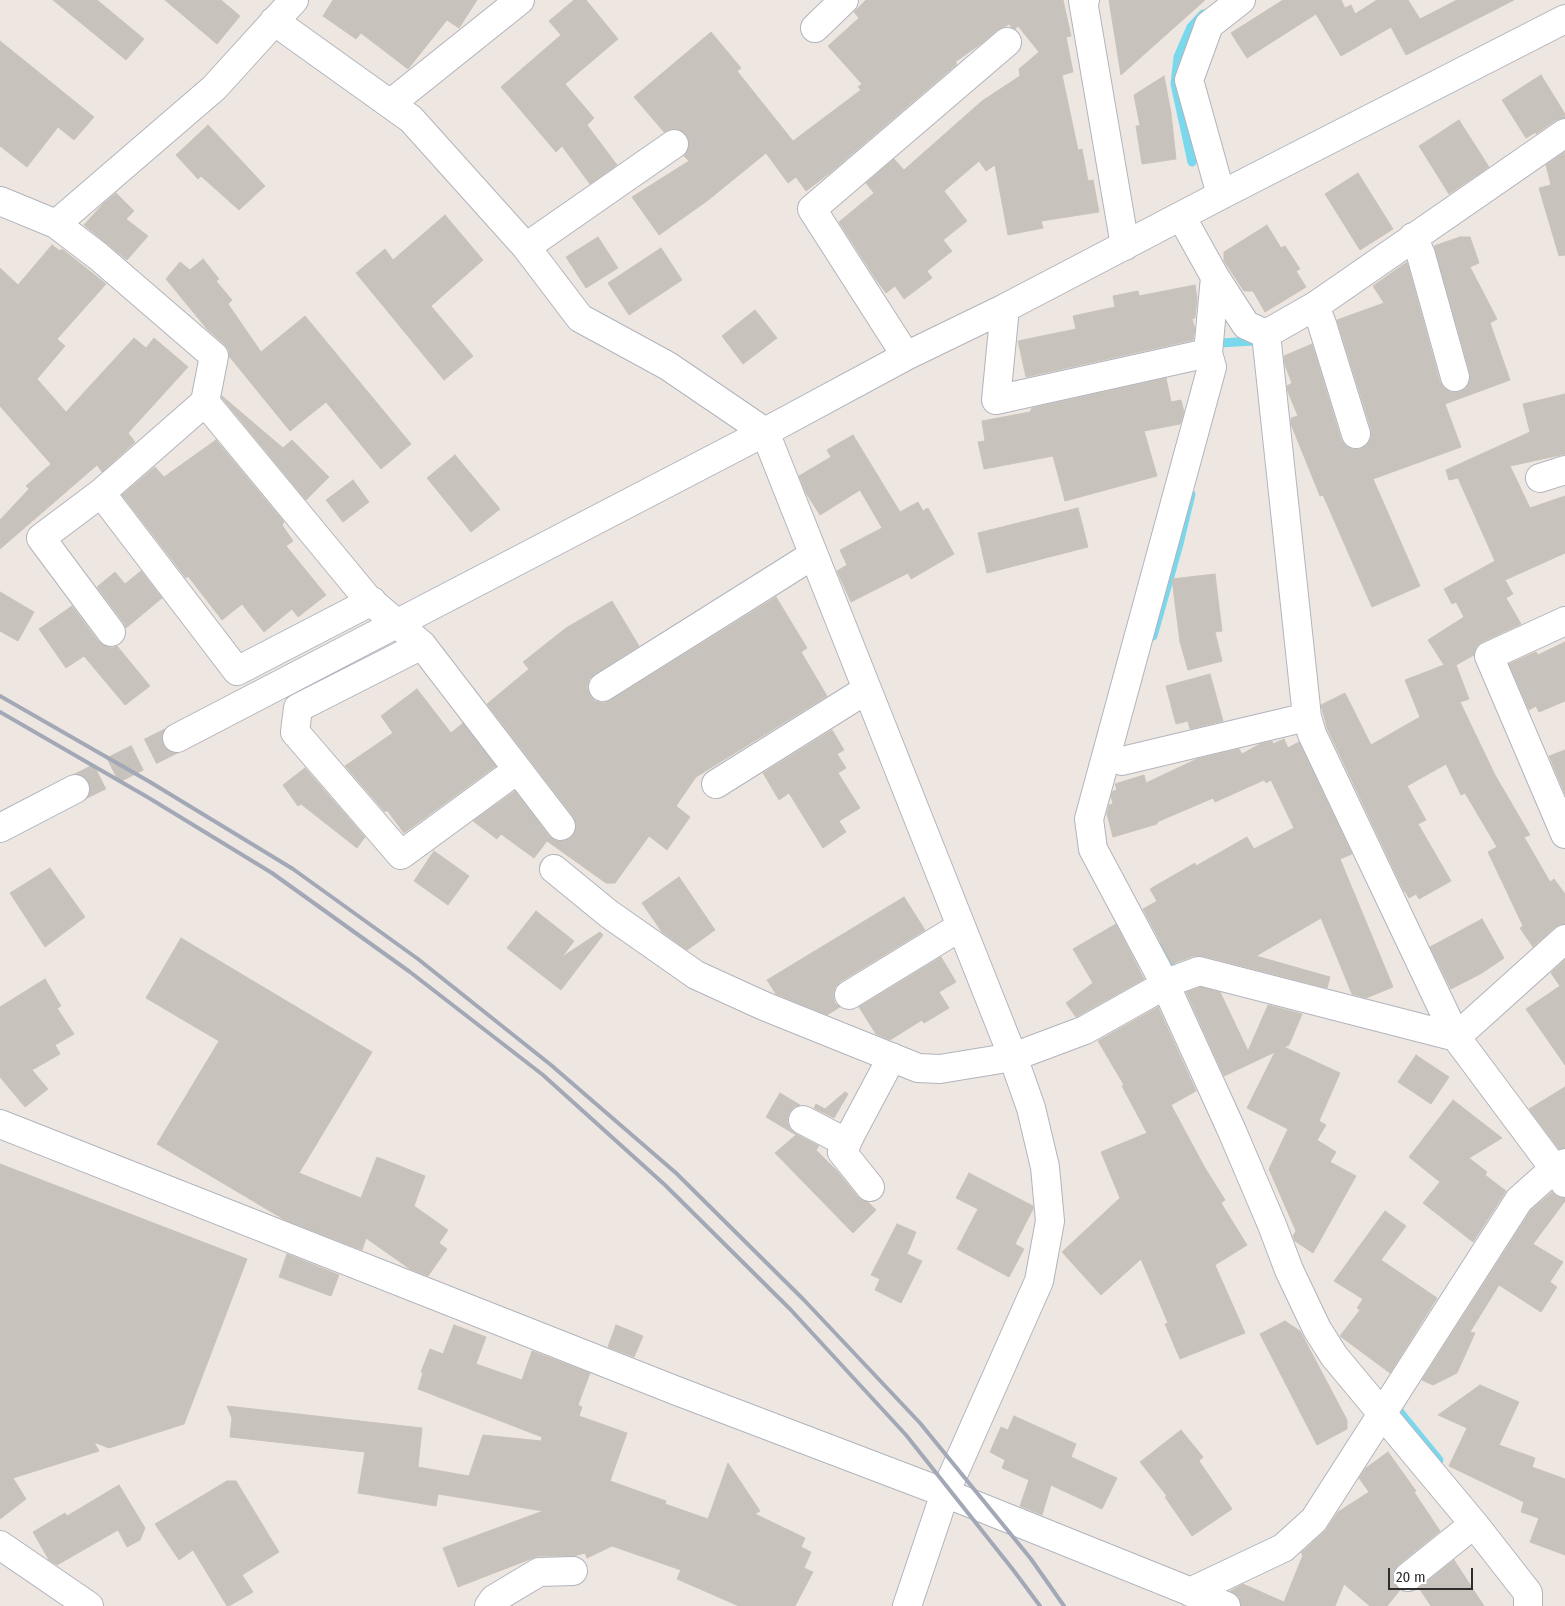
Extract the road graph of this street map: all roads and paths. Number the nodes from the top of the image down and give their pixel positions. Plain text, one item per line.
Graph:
1 (294, 0) edge
2 (520, 0) edge
3 (844, 0) edge
4 (1085, 0) edge
5 (1241, 0) edge
6 (1565, 19) edge
7 (274, 21) junction
8 (815, 28) dead end
9 (1007, 42) dead end
10 (390, 104) junction
11 (1565, 133) edge
12 (674, 144) dead end
13 (1221, 194) junction
14 (0, 201) edge
15 (1181, 216) junction
16 (56, 224) junction
17 (1417, 245) junction
18 (1125, 246) junction
19 (526, 247) junction
20 (1215, 277) junction
21 (1005, 308) junction
22 (1318, 314) junction
23 (1266, 334) junction
24 (1208, 353) junction
25 (906, 356) junction
26 (1455, 376) dead end
27 (205, 402) junction
28 (765, 432) junction
29 (1356, 434) dead end
30 (101, 493) junction
31 (813, 556) junction
32 (372, 601) junction
33 (1565, 621) edge
34 (397, 625) junction
35 (111, 632) dead end
36 (422, 645) junction
37 (603, 687) dead end
38 (866, 690) junction
39 (1307, 717) junction
40 (176, 738) tunnel mouth
41 (1122, 761) dead end
42 (517, 770) junction
43 (716, 784) dead end
44 (75, 789) tunnel mouth
45 (561, 826) dead end
46 (0, 828) edge
47 (1565, 834) edge
48 (554, 869) dead end
49 (960, 928) junction
50 (1565, 939) edge
51 (1172, 981) junction
52 (849, 995) dead end
53 (1456, 1037) junction
54 (892, 1057) junction
55 (1013, 1057) junction
56 (803, 1120) dead end
57 (0, 1124) edge
58 (846, 1143) junction
59 (1562, 1171) edge
60 (870, 1186) dead end
61 (1382, 1415) junction
62 (945, 1493) junction
63 (1474, 1524) junction
64 (0, 1545) edge
65 (573, 1571) dead end
66 (1408, 1577) dead end
67 (1190, 1592) junction
68 (90, 1606) edge
69 (489, 1606) edge
70 (907, 1606) edge
71 (1226, 1606) edge
72 (1528, 1606) edge

1 - 7 street
2 - 10 street
3 - 8 street
4 - 18 street
5 - 13 street
6 - 13 street
7 - 10 street
7 - 16 street
9 - 25 street
10 - 19 street
11 - 17 street
12 - 19 street
13 - 15 street
14 - 16 street
15 - 18 street
15 - 20 street
16 - 27 street
17 - 22 street
17 - 26 street
18 - 21 street
19 - 28 street
20 - 23 street
20 - 24 street
21 - 24 street
21 - 25 street
22 - 23 street
22 - 29 street
23 - 39 street
24 - 51 street
25 - 28 street
27 - 30 street
27 - 32 street
28 - 31 street
28 - 34 street
30 - 32 street
30 - 35 street
31 - 37 street
31 - 38 street
32 - 34 street
33 - 47 street
34 - 36 street
34 - 40 street
36 - 42 street
36 - 42 street
38 - 43 street
38 - 49 street
39 - 41 street
39 - 53 street
42 - 45 street
44 - 46 street
48 - 54 street
49 - 52 street
49 - 55 street
50 - 53 street
51 - 53 street
51 - 55 street
51 - 61 street
53 - 59 street
54 - 55 street
54 - 58 street
55 - 62 street
56 - 58 street
57 - 62 street
58 - 60 street
59 - 61 street
61 - 63 street
61 - 67 street
62 - 67 street
62 - 70 street
63 - 66 street
63 - 72 street
64 - 68 street
65 - 69 street
67 - 71 street

